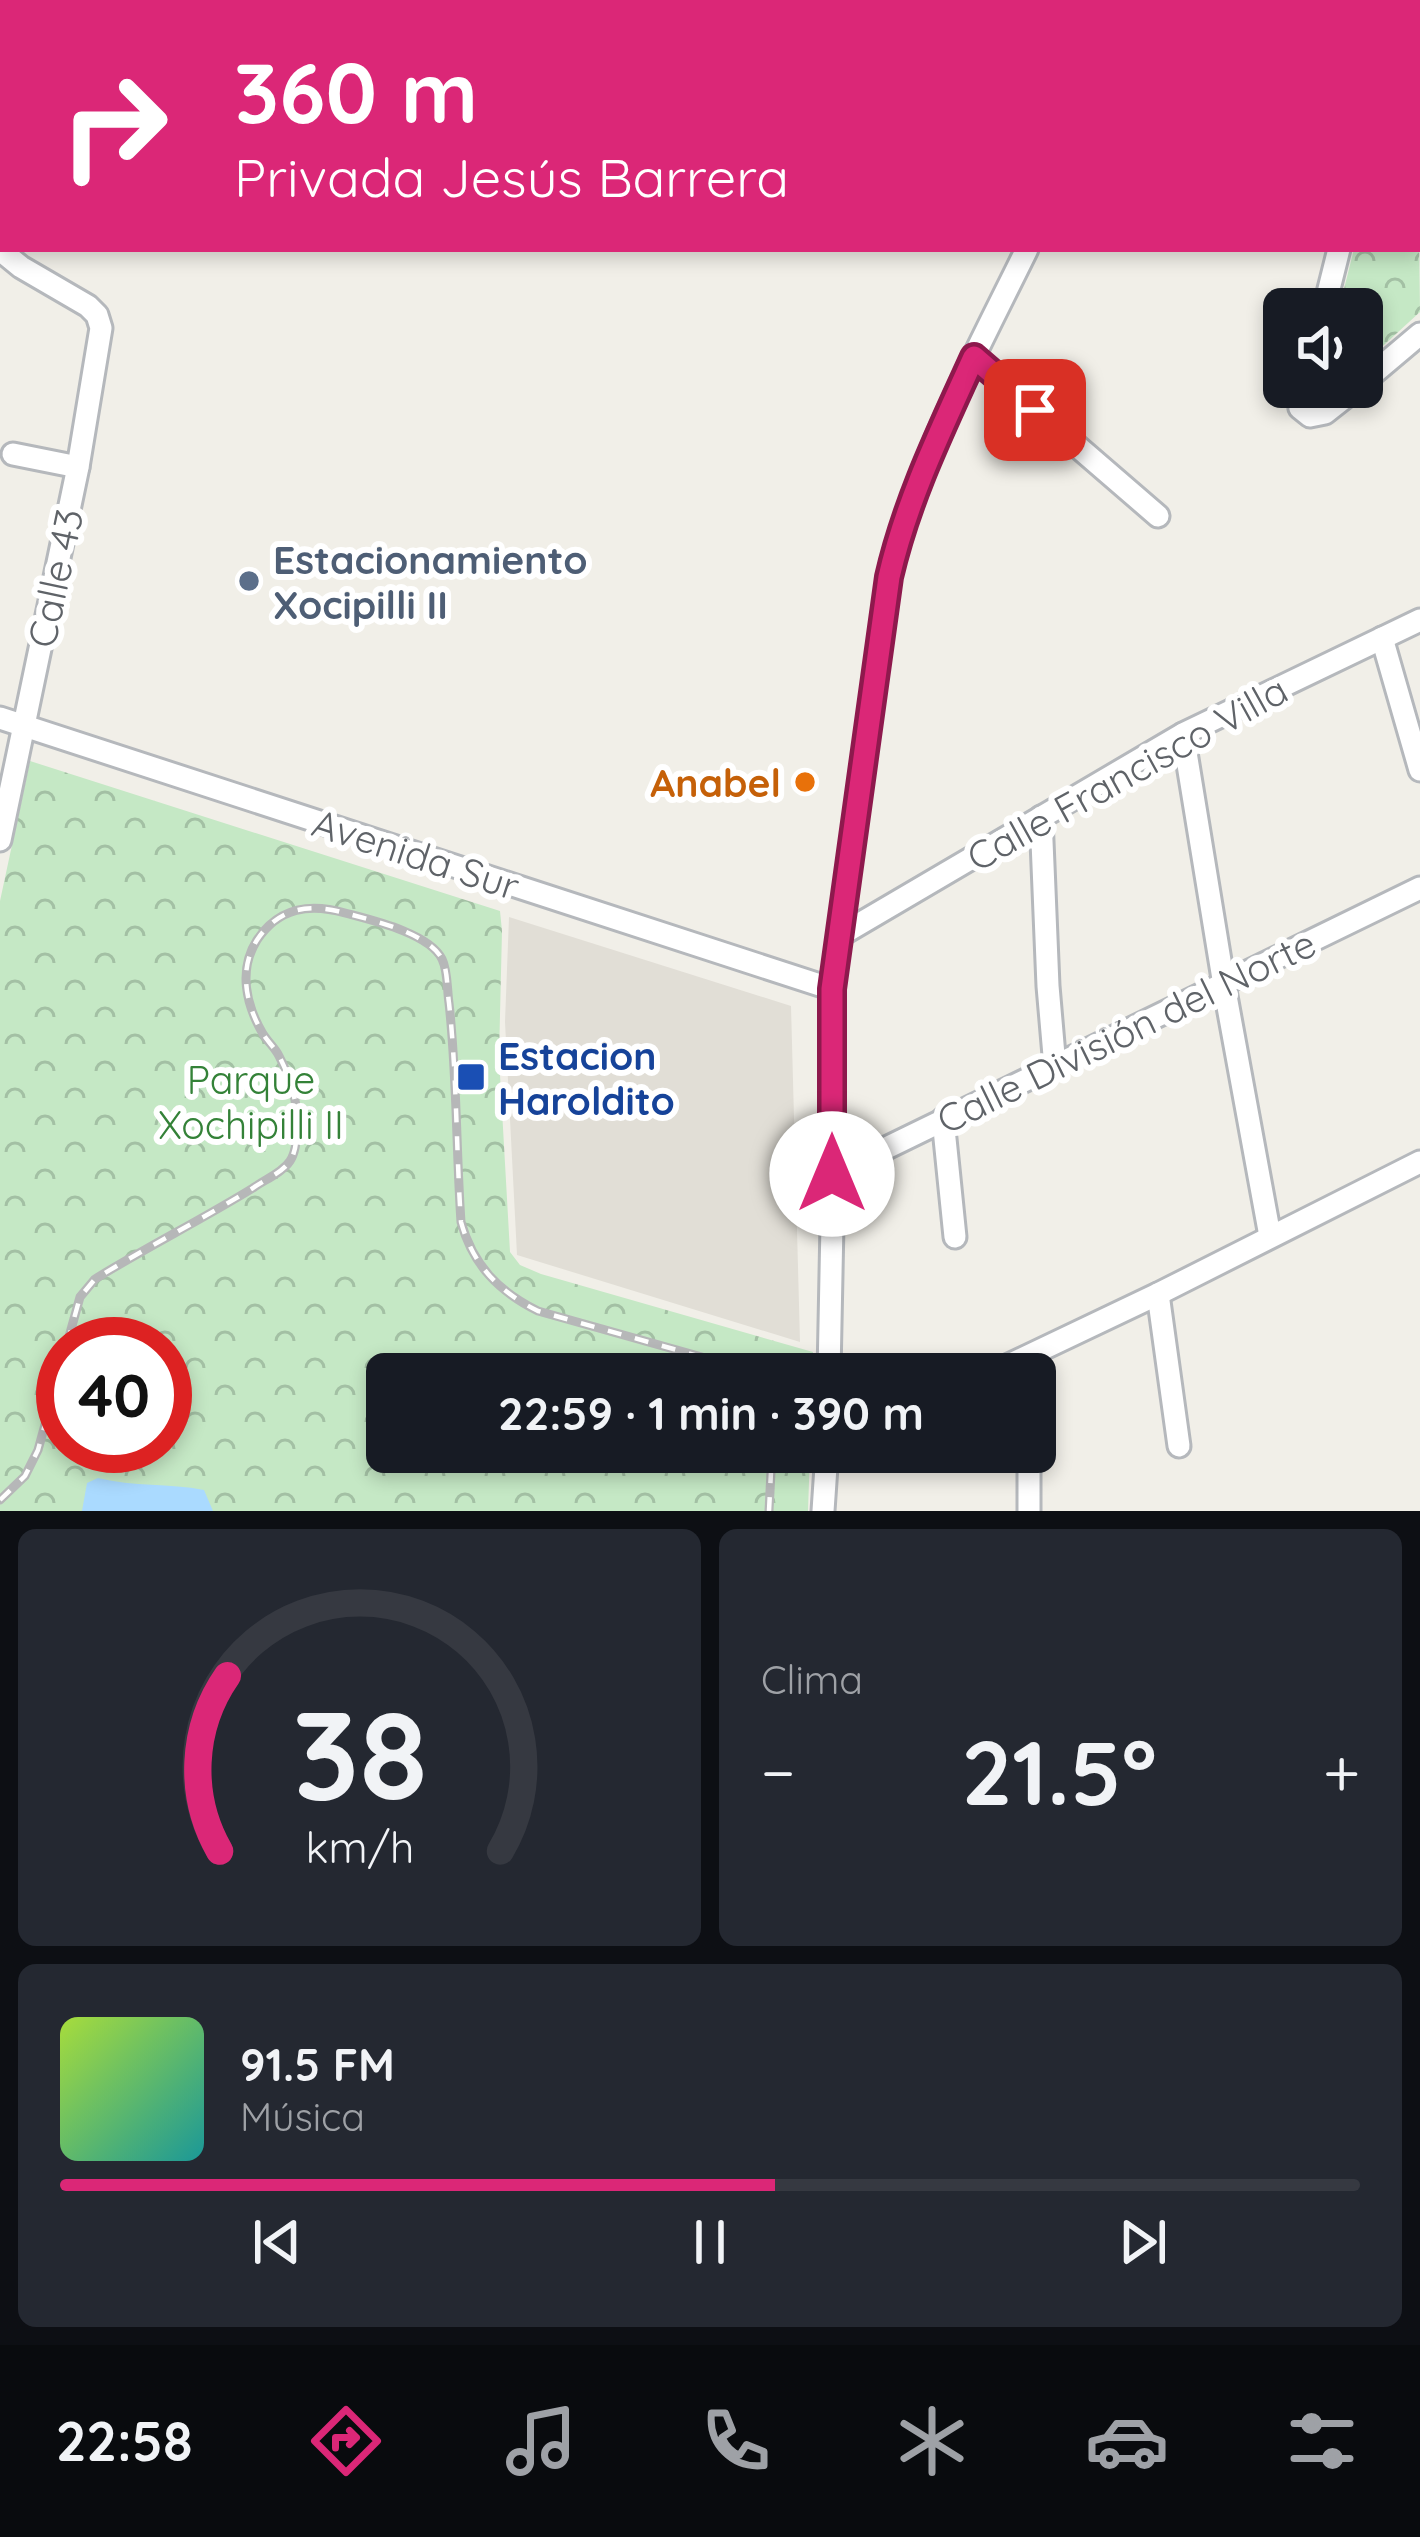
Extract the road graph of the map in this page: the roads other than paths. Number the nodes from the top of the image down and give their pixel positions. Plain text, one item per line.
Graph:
1 (2, 252) edge
2 (1026, 252) edge
3 (1338, 252) edge
4 (1329, 288) edge
5 (1420, 334) edge
6 (974, 357) junction
7 (1383, 365) edge
8 (1300, 408) edge
9 (1330, 408) edge
10 (13, 454) dead end
11 (78, 467) junction
12 (1158, 516) dead end
13 (1420, 620) edge
14 (1382, 638) junction
15 (0, 718) edge
16 (24, 727) junction
17 (1183, 734) junction
18 (1420, 770) edge
19 (1042, 817) junction
20 (0, 840) edge
21 (1420, 888) edge
22 (839, 936) junction
23 (1224, 985) junction
24 (832, 989) junction
25 (1055, 1067) junction
26 (943, 1119) junction
27 (1420, 1162) edge
28 (832, 1174) junction
29 (1270, 1236) junction
30 (955, 1237) dead end
31 (1158, 1294) junction
32 (829, 1353) edge
33 (1050, 1353) edge
34 (1179, 1446) dead end
35 (826, 1473) edge
36 (1028, 1473) edge
37 (823, 1511) edge
38 (1029, 1511) edge

1 - 11 street, Calle 43
2 - 6 street
3 - 4 street
5 - 7 street
6 - 12 street
6 - 22 street
8 - 9 street
10 - 11 street
11 - 16 street, Calle 43
13 - 14 street, Calle Francisco Villa
14 - 17 street, Calle Francisco Villa
14 - 18 street
15 - 16 street, Avenida Sur
16 - 20 street, Calle 43
16 - 24 street, Avenida Sur
17 - 19 street, Calle Francisco Villa
17 - 23 street
19 - 22 street, Calle Francisco Villa
19 - 25 street
21 - 23 street, Calle División del Norte
22 - 24 street
23 - 25 street, Calle División del Norte
23 - 29 street
24 - 28 street
25 - 26 street, Calle División del Norte
26 - 28 street, Calle División del Norte
26 - 30 street
27 - 29 street
28 - 32 street
29 - 31 street
31 - 33 street
31 - 34 street
35 - 37 street
36 - 38 street

